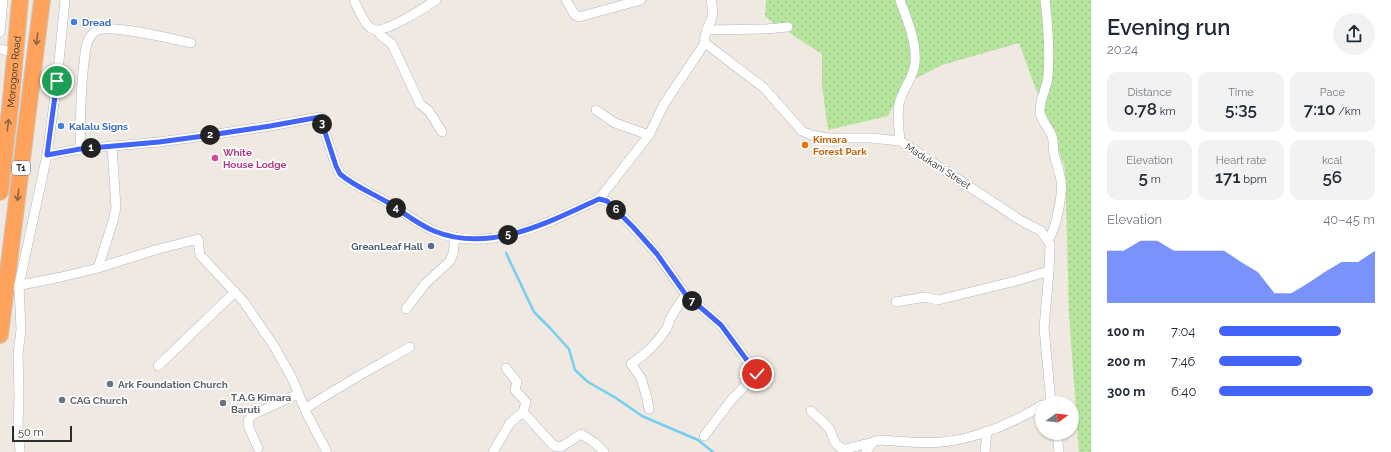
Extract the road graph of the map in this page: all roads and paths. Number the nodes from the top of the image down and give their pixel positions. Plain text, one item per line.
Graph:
1 (3, 0) edge
2 (20, 0) edge
3 (42, 0) edge
4 (65, 0) edge
5 (354, 0) edge
6 (436, 0) edge
7 (566, 0) edge
8 (642, 0) edge
9 (711, 0) edge
10 (900, 0) edge
11 (1045, 0) edge
12 (788, 27) dead end
13 (377, 30) junction
14 (707, 30) junction
15 (0, 32) edge
16 (191, 43) dead end
17 (705, 43) junction
18 (7, 51) edge
19 (596, 110) dead end
20 (442, 132) dead end
21 (649, 136) junction
22 (900, 141) junction
23 (112, 146) junction
24 (80, 149) junction
25 (47, 155) junction
26 (0, 192) edge
27 (599, 199) junction
28 (455, 237) junction
29 (1048, 240) junction
30 (98, 268) junction
31 (1049, 271) junction
32 (13, 285) junction
33 (235, 292) junction
34 (686, 295) junction
35 (896, 302) dead end
36 (406, 309) dead end
37 (0, 336) edge
38 (410, 347) dead end
39 (158, 366) dead end
40 (506, 368) dead end
41 (298, 394) junction
42 (1047, 396) edge
43 (1035, 409) edge
44 (305, 410) junction
45 (649, 410) dead end
46 (811, 411) dead end
47 (523, 412) junction
48 (987, 431) junction
49 (704, 436) dead end
50 (1058, 440) edge
51 (872, 442) junction
52 (258, 448) dead end
53 (20, 452) edge
54 (327, 452) edge
55 (493, 452) edge
56 (604, 452) edge
57 (866, 452) edge
58 (985, 452) edge
59 (1058, 452) edge

1 - 15 street
2 - 18 highway, Morogoro Road / T1
3 -> 32 highway, Morogoro Road / T1
4 - 25 street
5 - 13 street
6 - 13 street
7 - 8 street
9 - 14 street
10 - 22 street
11 - 29 street
12 - 14 street
13 - 20 street
14 - 17 street
16 - 24 street
17 - 21 street
17 - 22 street, Madukani Street
26 -> 18 highway, Morogoro Road / T1
19 - 21 street
21 - 27 street
22 - 29 street, Madukani Street
23 - 24 street
23 - 28 street
23 - 30 street
24 - 25 street
25 - 32 street
27 - 28 street
27 - 34 street
28 - 36 street
29 - 31 street
30 - 32 street
30 - 33 street
31 - 35 street
31 - 42 street
32 - 37 highway, Morogoro Road / T1
32 - 53 street
33 - 39 street
33 - 41 street
34 - 45 street
34 - 49 street
38 - 44 street
40 - 47 street
41 - 44 street
41 - 52 street
43 - 48 street
44 - 54 street
46 - 51 street
47 - 55 street
47 - 56 street
48 - 51 street
48 - 58 street
50 - 59 street
51 - 57 street

